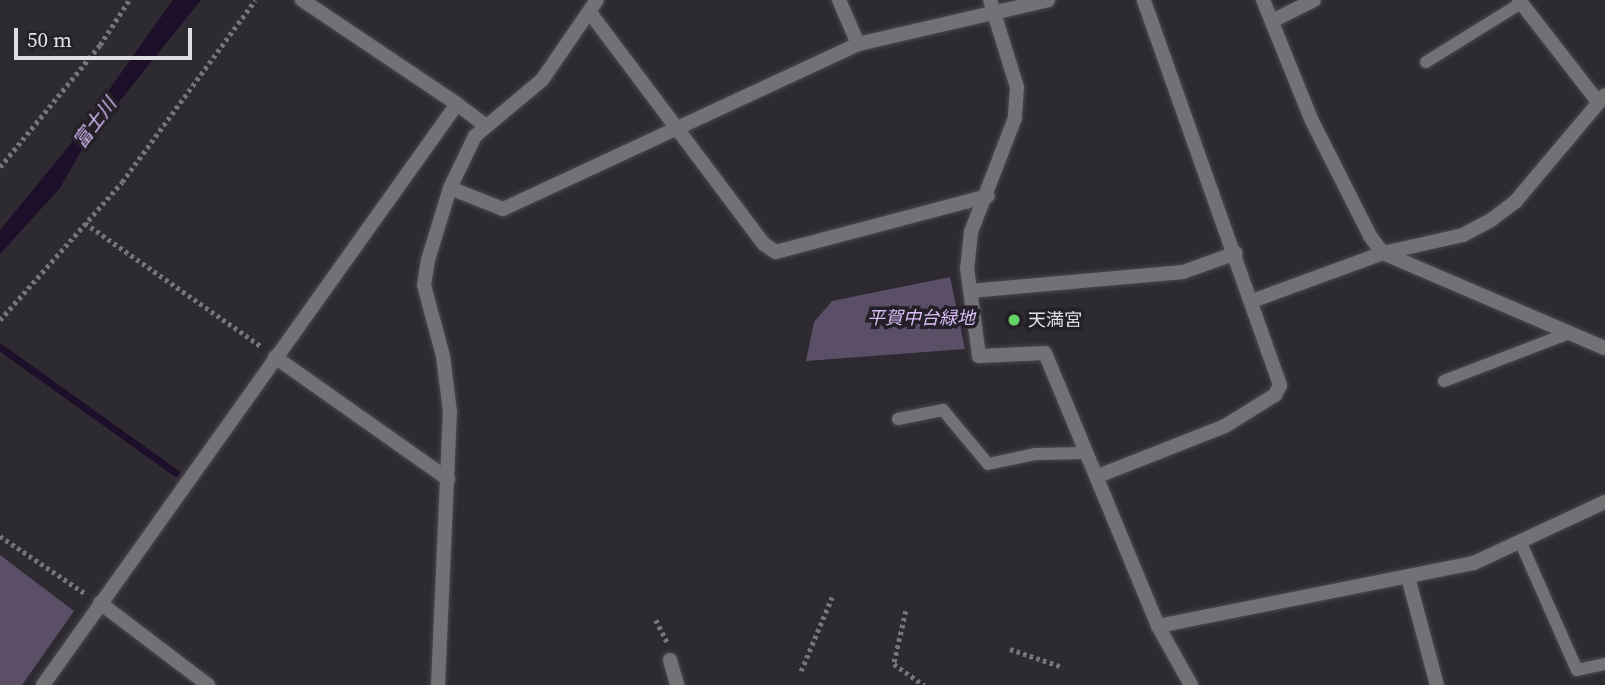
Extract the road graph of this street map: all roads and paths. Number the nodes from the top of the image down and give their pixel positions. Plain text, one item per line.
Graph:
1 (129, 0) edge
2 (256, 0) edge
3 (302, 0) edge
4 (597, 0) edge
5 (839, 0) edge
6 (1048, 0) edge
7 (1144, 0) edge
8 (1263, 0) edge
9 (1314, 0) edge
10 (1520, 1) edge
11 (994, 5) edge
12 (591, 14) junction
13 (1272, 21) junction
14 (858, 44) junction
15 (1426, 62) dead end
16 (1602, 99) edge
17 (457, 104) junction
18 (485, 125) junction
19 (677, 128) junction
20 (0, 167) edge
21 (450, 188) junction
22 (988, 196) junction
23 (85, 223) junction
24 (1236, 253) junction
25 (1383, 253) junction
26 (970, 291) junction
27 (1252, 300) junction
28 (0, 320) edge
29 (1569, 333) junction
30 (1605, 348) edge
31 (275, 357) junction
32 (1444, 381) dead end
33 (898, 419) dead end
34 (1087, 453) junction
35 (1098, 476) junction
36 (448, 479) junction
37 (1605, 502) edge
38 (0, 536) edge
39 (1520, 541) junction
40 (1408, 577) junction
41 (832, 597) dead end
42 (100, 603) junction
43 (906, 611) dead end
44 (656, 620) dead end
45 (1157, 626) junction
46 (1010, 649) dead end
47 (670, 660) joint
48 (1605, 664) edge
49 (1063, 667) dead end
50 (801, 671) dead end
51 (43, 685) edge
52 (208, 685) edge
53 (439, 685) edge
54 (677, 685) edge
55 (924, 685) edge
56 (1192, 685) edge
57 (1437, 685) edge

1 - 20 path
2 - 23 path
3 - 17 street
4 - 12 street
5 - 14 street
6 - 11 street
7 - 24 street
8 - 13 street
9 - 13 street
10 - 15 lane
10 - 16 street
11 - 14 street
11 - 22 street
12 - 18 street
12 - 19 street
13 - 25 street
14 - 19 street
16 - 25 street
17 - 18 street
17 - 31 street
18 - 21 street
19 - 21 street
19 - 22 street
21 - 36 street
22 - 26 street
23 - 28 path
23 - 31 path
24 - 26 street
24 - 27 street
25 - 27 street
25 - 29 street
26 - 34 street
27 - 35 street
29 - 30 street
29 - 32 lane
31 - 36 street
31 - 42 street
33 - 34 lane
34 - 35 street
35 - 45 street
36 - 53 street
37 - 39 street
38 - 42 path
39 - 40 street
39 - 48 lane
40 - 45 street
40 - 57 street
41 - 50 path
42 - 51 street
42 - 52 street
43 - 55 path
44 - 47 path
45 - 56 street
46 - 49 path
47 - 54 street

